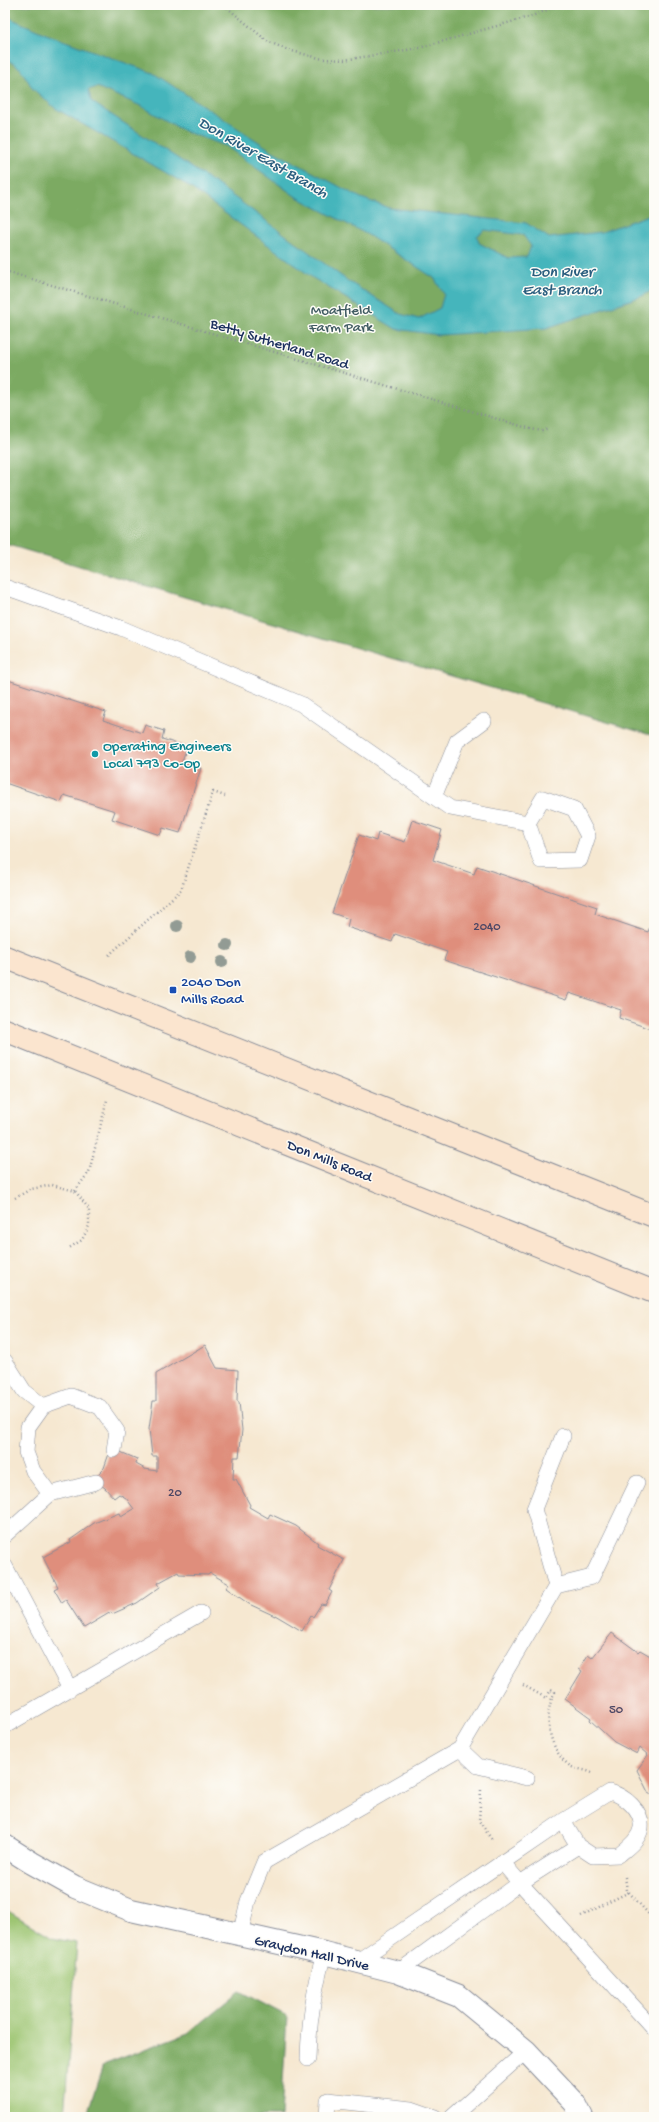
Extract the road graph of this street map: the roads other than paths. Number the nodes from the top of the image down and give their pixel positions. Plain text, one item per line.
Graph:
1 (5, 587) edge
2 (484, 721) dead end
3 (434, 797) junction
4 (528, 823) junction
5 (5, 957) edge
6 (5, 1030) edge
7 (654, 1216) edge
8 (654, 1292) edge
9 (5, 1360) edge
10 (43, 1406) junction
11 (563, 1436) dead end
12 (114, 1450) dead end
13 (96, 1482) dead end
14 (637, 1483) dead end
15 (50, 1494) junction
16 (5, 1535) edge
17 (5, 1566) edge
18 (556, 1586) junction
19 (201, 1613) dead end
20 (70, 1689) junction
21 (5, 1726) edge
22 (460, 1749) junction
23 (527, 1778) dead end
24 (563, 1821) junction
25 (5, 1846) edge
26 (578, 1846) junction
27 (502, 1862) junction
28 (520, 1884) junction
29 (240, 1935) junction
30 (324, 1953) junction
31 (358, 1961) junction
32 (398, 1972) junction
33 (654, 2029) edge
34 (526, 2051) junction
35 (308, 2059) dead end
36 (328, 2117) edge
37 (435, 2117) edge
38 (452, 2117) edge
39 (582, 2117) edge

1 - 3 lane
2 - 3 lane
3 - 4 lane
4 - 4 lane
5 - 7 main road
6 - 8 main road, Don Mills Road
9 - 10 lane
10 - 12 lane
10 - 15 lane
11 - 18 lane
13 - 15 lane
14 - 18 lane
15 - 16 lane
17 - 20 lane
18 - 22 lane
19 - 20 lane
20 - 21 lane
22 - 23 lane
22 - 29 lane
24 - 26 lane
24 - 26 lane
24 - 27 lane
25 - 29 street, Graydon Hall Drive
26 - 28 lane
27 - 28 lane
27 - 31 lane
28 - 32 lane
28 - 33 lane
29 - 30 street, Graydon Hall Drive
30 - 31 street, Graydon Hall Drive
30 - 35 lane
31 - 32 street, Graydon Hall Drive
32 - 34 street, Graydon Hall Drive
34 - 38 lane
34 - 39 street, Graydon Hall Drive
36 - 37 lane

